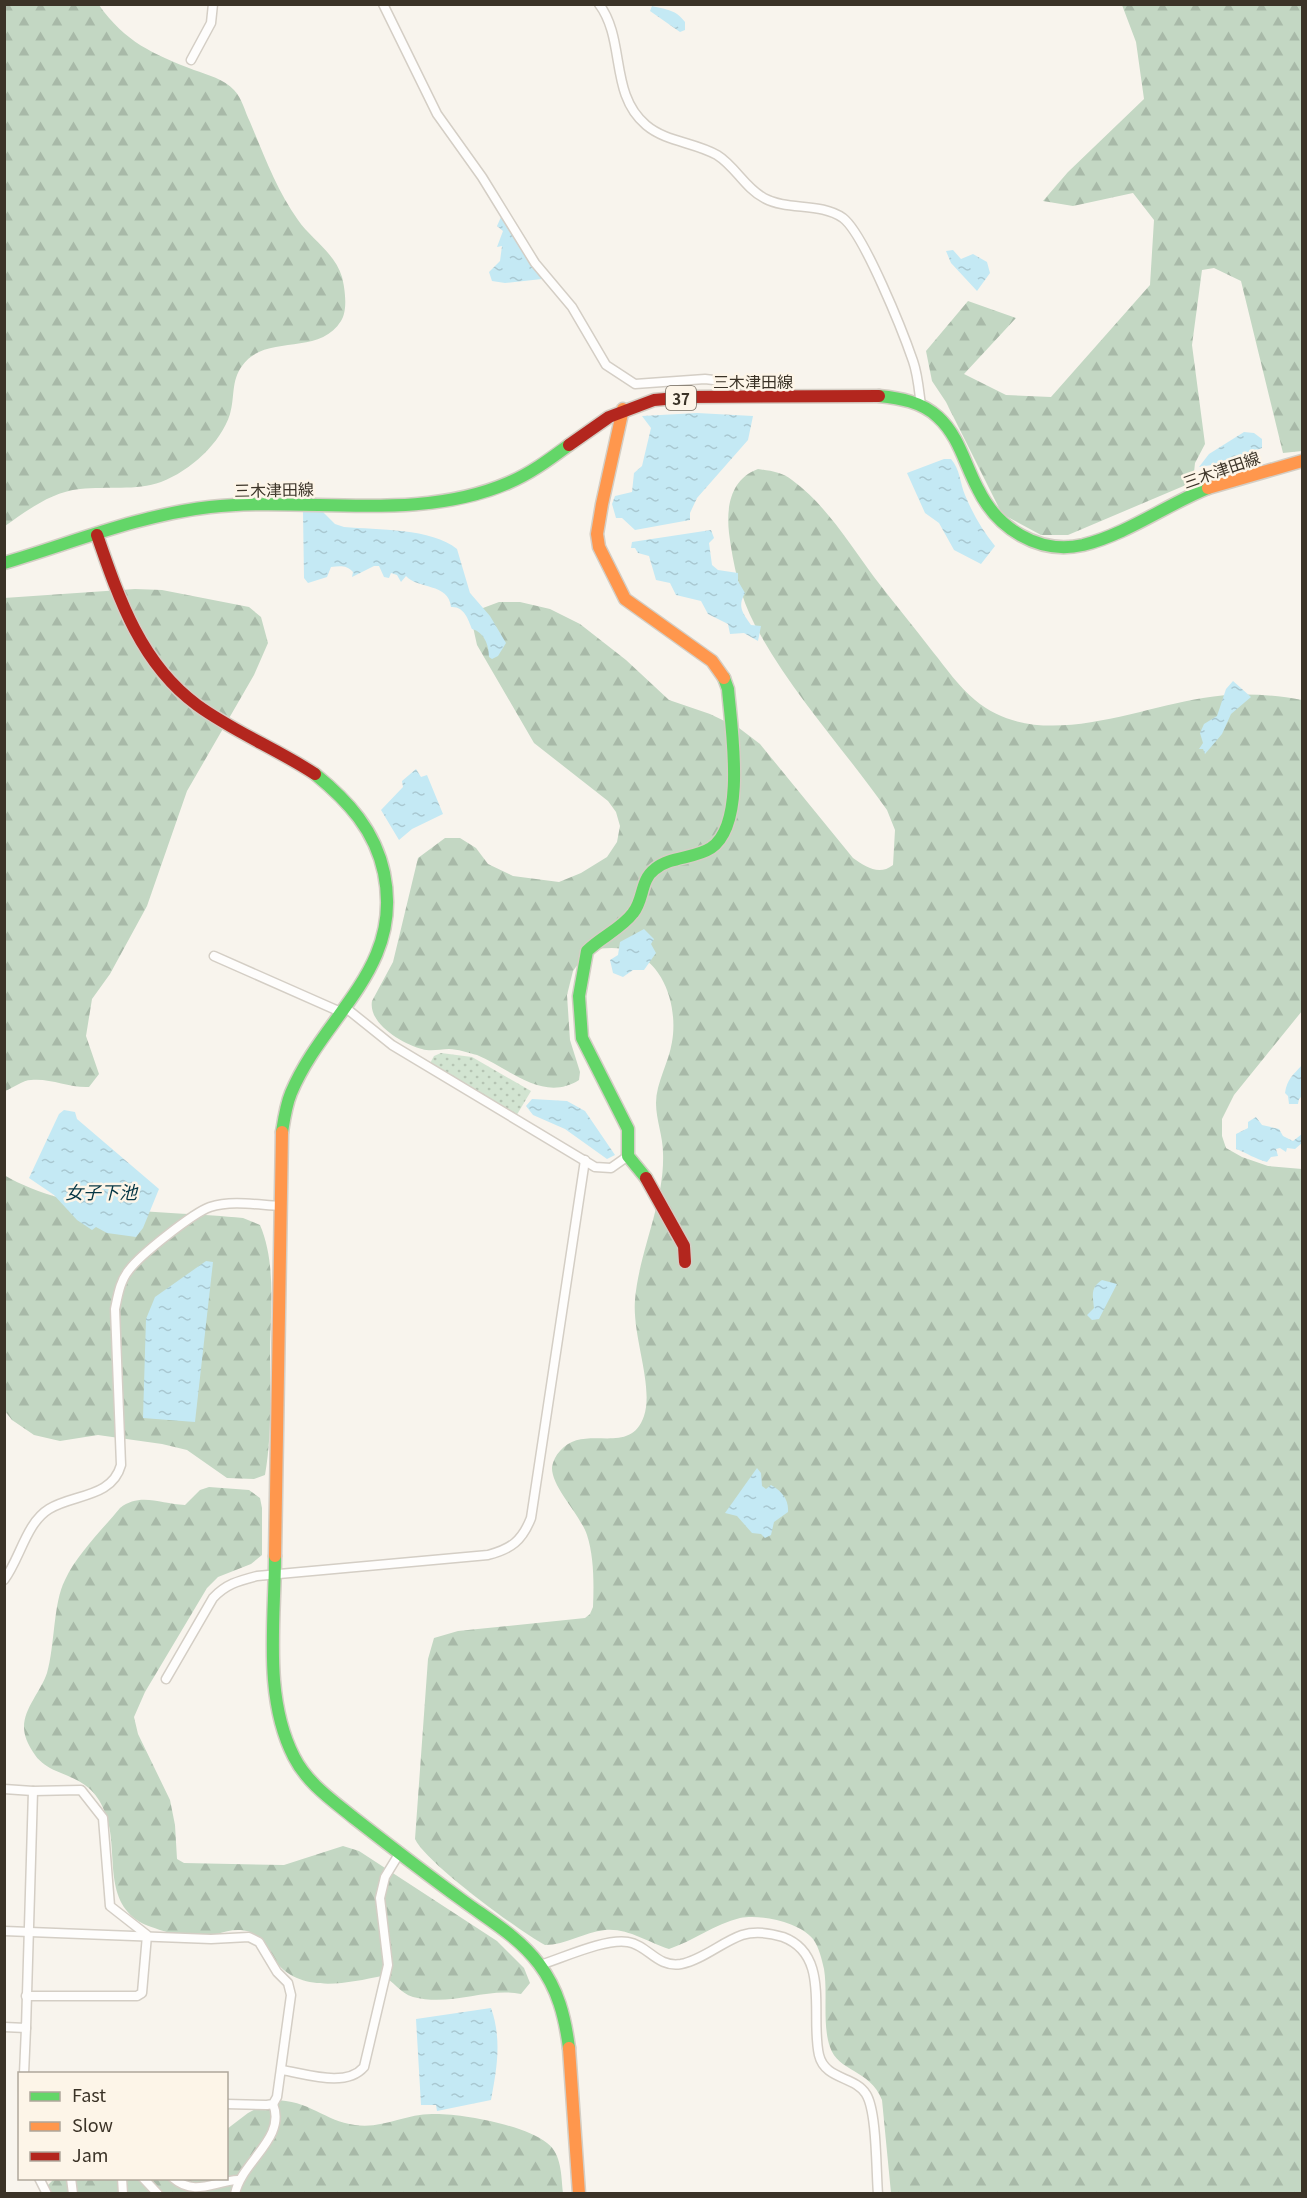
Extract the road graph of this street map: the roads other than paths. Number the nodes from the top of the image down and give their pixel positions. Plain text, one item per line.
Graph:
1 (213, 4) edge
2 (383, 4) edge
3 (599, 4) edge
4 (191, 60) dead end
5 (755, 398) junction
6 (921, 406) junction
7 (623, 409) junction
8 (1302, 461) edge
9 (97, 536) junction
10 (4, 563) edge
11 (214, 956) dead end
12 (345, 1011) junction
13 (628, 1156) junction
14 (585, 1160) junction
15 (280, 1206) junction
16 (685, 1262) dead end
17 (277, 1575) junction
18 (4, 1580) edge
19 (166, 1679) dead end
20 (4, 1789) edge
21 (33, 1791) junction
22 (399, 1854) junction
23 (4, 1931) edge
24 (28, 1932) junction
25 (147, 1935) junction
26 (540, 1965) junction
27 (26, 1996) junction
28 (4, 2027) edge
29 (26, 2028) junction
30 (282, 2070) junction
31 (24, 2072) edge
32 (228, 2104) edge
33 (273, 2104) junction
34 (145, 2180) edge
35 (176, 2180) edge
36 (238, 2180) junction
37 (158, 2193) edge
38 (235, 2193) edge
39 (579, 2193) edge
40 (878, 2193) edge

1 - 4 street
2 - 5 street
3 - 6 street
5 - 6 street, 三木津田線 / 37
5 - 7 street, 三木津田線 / 37
6 - 8 street, 三木津田線 / 37
7 - 9 street, 三木津田線 / 37
7 - 13 street
9 - 10 street, 三木津田線 / 37
9 - 12 street
11 - 12 street
12 - 14 street
12 - 15 street
13 - 14 street
13 - 16 street
14 - 17 street
15 - 17 street
15 - 18 street
17 - 19 street
17 - 22 street
20 - 21 street
21 - 24 street
21 - 25 street
22 - 26 street
22 - 30 street
23 - 24 street
24 - 25 street
24 - 27 street
25 - 27 street
25 - 30 street
26 - 39 street
26 - 40 street
27 - 29 street
28 - 29 street
29 - 31 street
30 - 33 street
32 - 33 street
33 - 36 street
34 - 37 street
35 - 36 street
36 - 38 street

